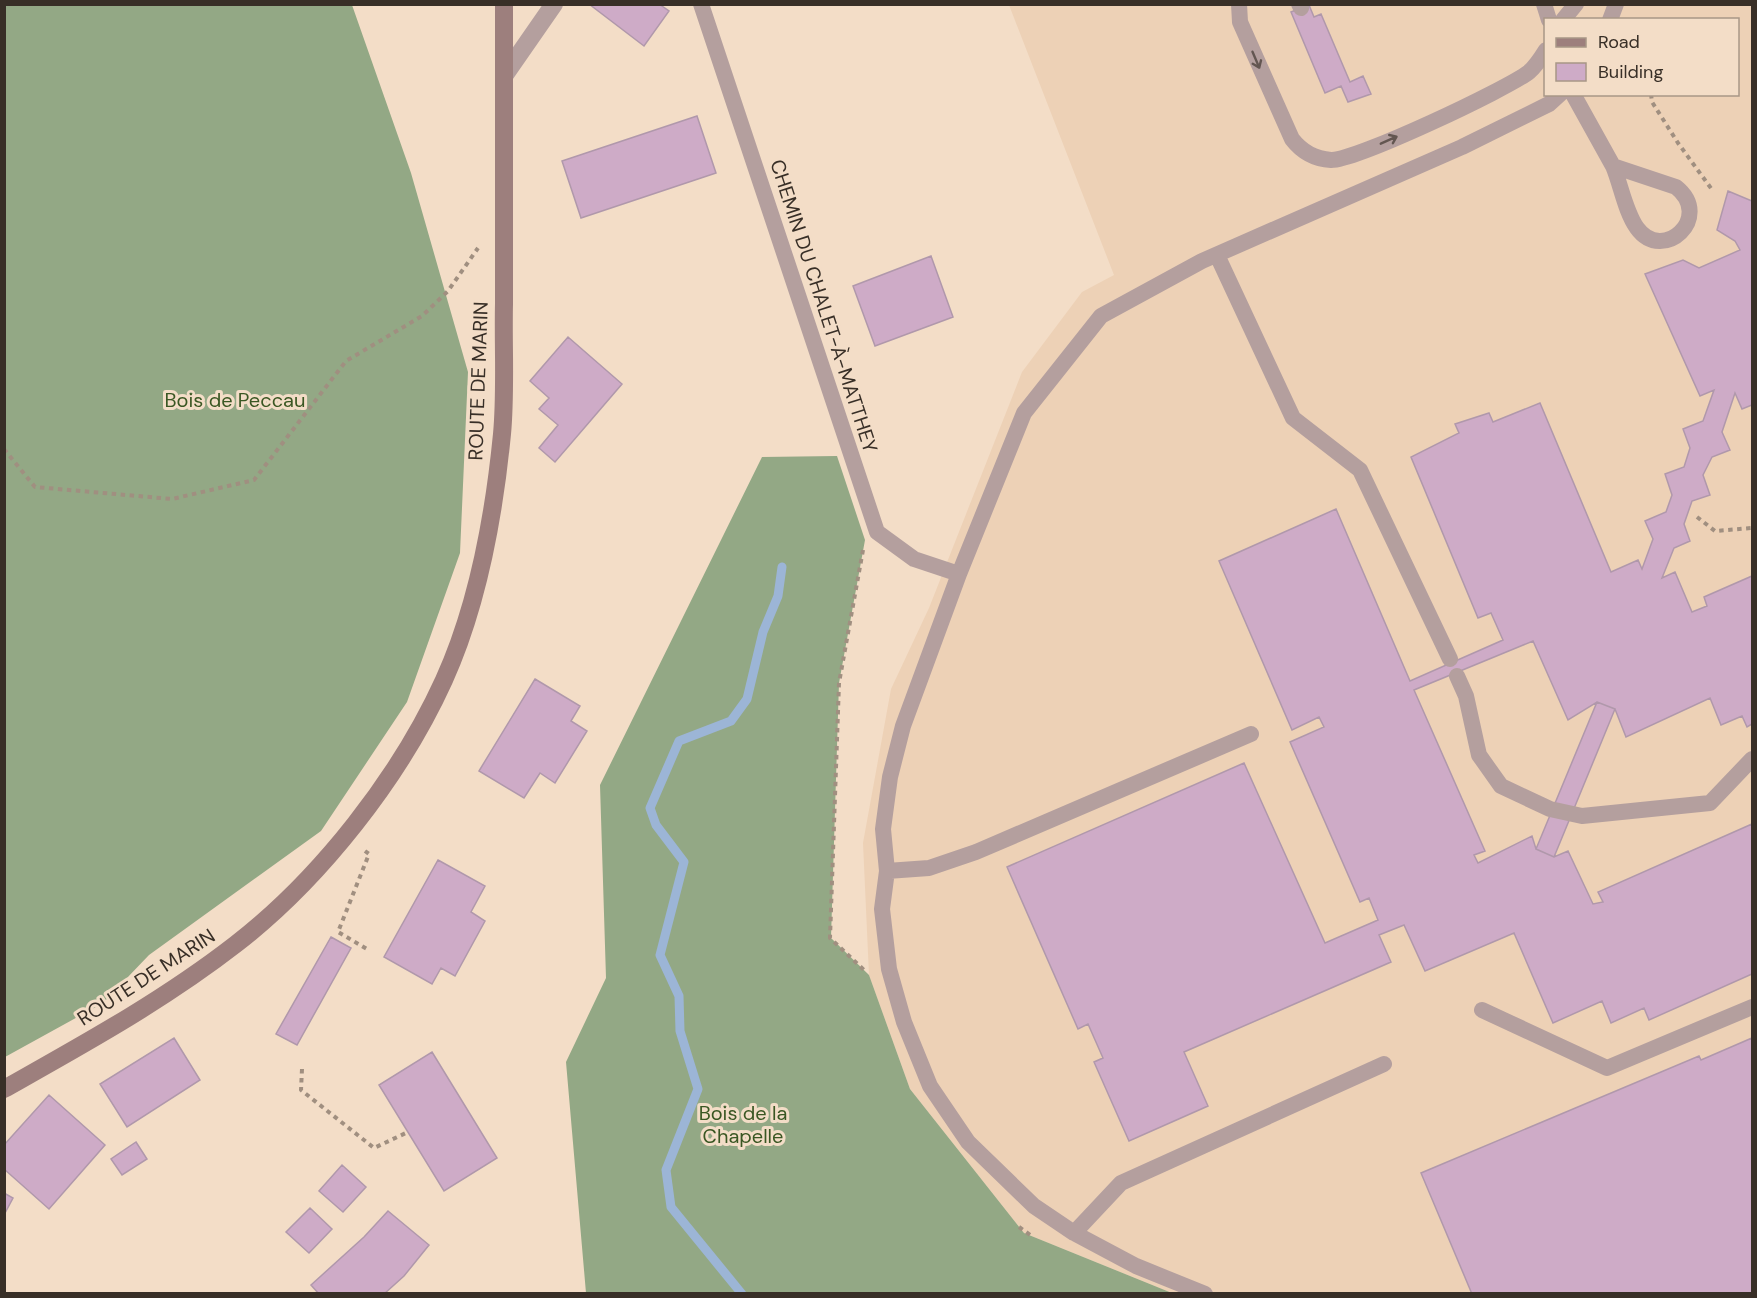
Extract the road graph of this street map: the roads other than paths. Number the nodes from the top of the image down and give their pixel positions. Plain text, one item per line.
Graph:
1 (504, 4) edge
2 (554, 4) edge
3 (701, 4) edge
4 (1239, 4) edge
5 (1576, 4) edge
6 (1565, 18) edge
7 (1544, 51) edge
8 (504, 76) junction
9 (1558, 96) edge
10 (1574, 96) edge
11 (1613, 166) junction
12 (1217, 255) junction
13 (959, 574) junction
14 (1450, 659) dead end
15 (1458, 676) dead end
16 (1251, 734) dead end
17 (1752, 759) edge
18 (887, 871) junction
19 (1752, 1007) edge
20 (1482, 1010) dead end
21 (1384, 1064) dead end
22 (4, 1089) edge
23 (1074, 1233) junction
24 (1205, 1293) edge

1 - 8 main road, ROUTE DE MARIN
2 - 8 street
3 - 13 lane, CHEMIN DU CHALET-À-MATTHEY
4 -> 7 lane
5 - 6 lane
8 - 22 main road, ROUTE DE MARIN
9 - 12 lane
10 - 11 lane
11 - 11 lane
12 - 13 lane
12 - 14 lane
13 - 18 lane
15 - 17 lane
16 - 18 lane
18 - 23 lane
19 - 20 lane
21 - 23 lane
23 - 24 lane

